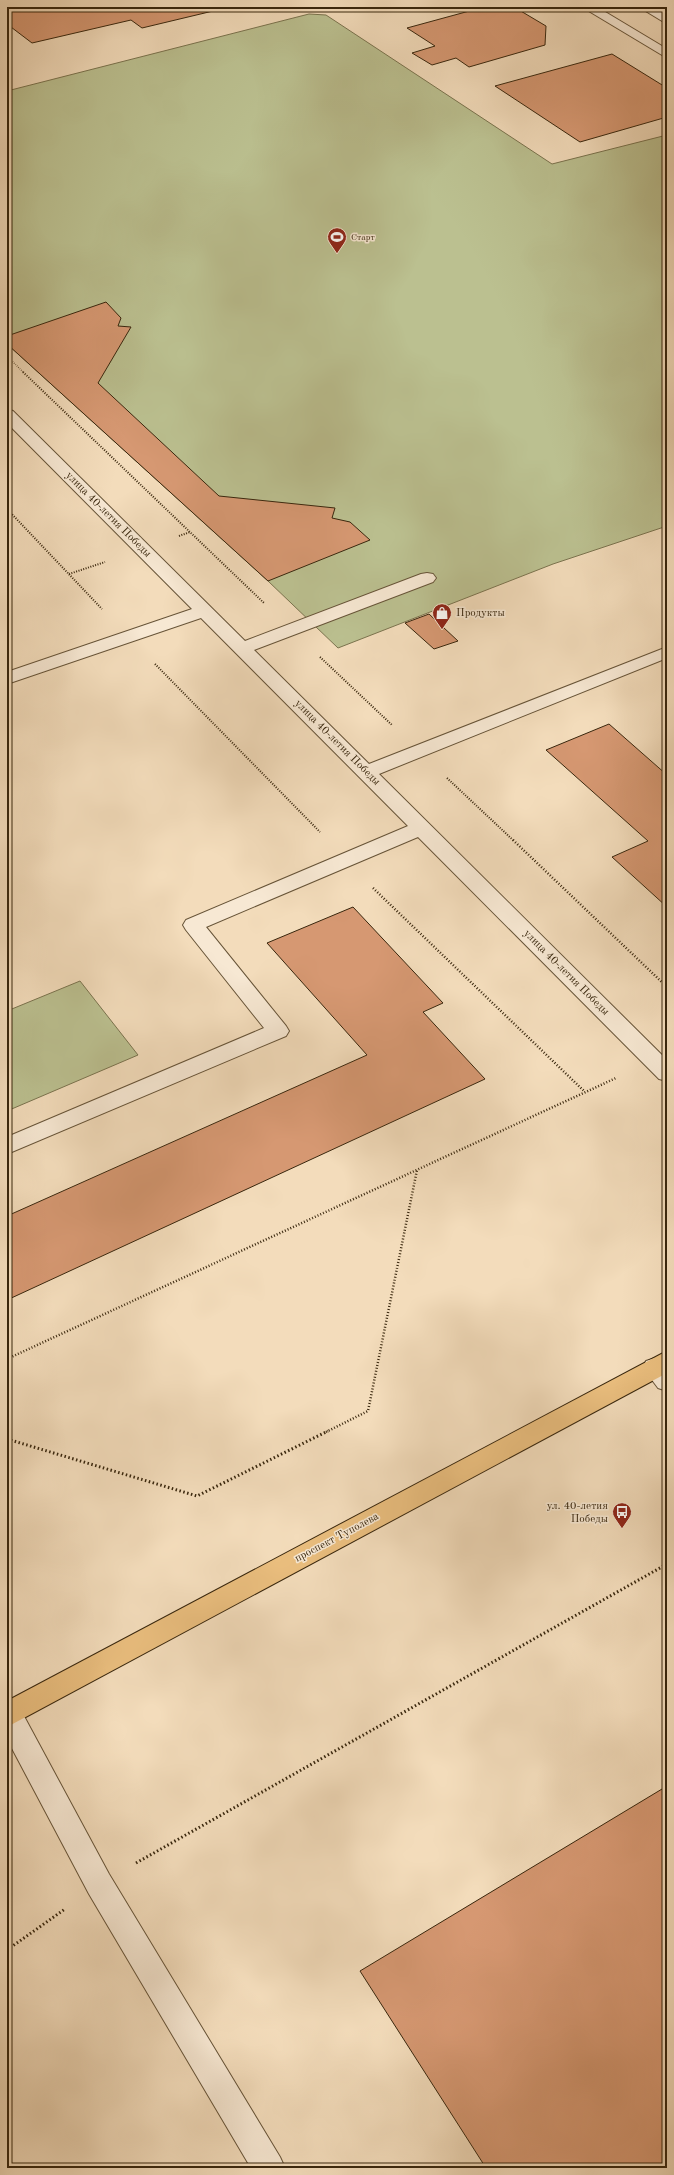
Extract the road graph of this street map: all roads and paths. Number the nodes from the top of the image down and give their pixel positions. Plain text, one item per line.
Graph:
1 (588, 7) edge
2 (667, 8) edge
3 (649, 9) edge
4 (667, 20) edge
5 (667, 54) edge
6 (7, 356) edge
7 (7, 414) edge
8 (7, 508) edge
9 (427, 578) dead end
10 (204, 611) junction
11 (291, 629) junction
12 (129, 637) junction
13 (242, 648) junction
14 (667, 652) edge
15 (7, 678) edge
16 (417, 750) junction
17 (365, 772) junction
18 (422, 828) junction
19 (345, 861) junction
20 (667, 987) edge
21 (667, 1073) edge
22 (7, 1146) edge
23 (417, 1169) junction
24 (7, 1359) edge
25 (663, 1370) edge
26 (7, 1439) edge
27 (667, 1564) edge
28 (7, 1715) edge
29 (99, 1884) junction
30 (7, 1950) edge
31 (269, 2168) edge

1 - 5 street
2 - 3 street
3 - 4 street
6 - 11 path
7 - 10 street, улица 40-летия Победы
8 - 12 path
9 - 11 street
10 - 12 street
10 - 13 street, улица 40-летия Победы
11 - 13 street
11 - 16 path
12 - 15 street
12 - 19 path
13 - 17 street, улица 40-летия Победы
14 - 16 street
16 - 17 street
16 - 20 path
17 - 18 street, улица 40-летия Победы
18 - 19 street
18 - 21 street, улица 40-летия Победы
19 - 22 street
19 - 23 path
23 - 24 path
23 - 26 path
25 - 28 main road, проспект Туполева
27 - 29 path
28 - 29 street
29 - 30 path
29 - 31 street

